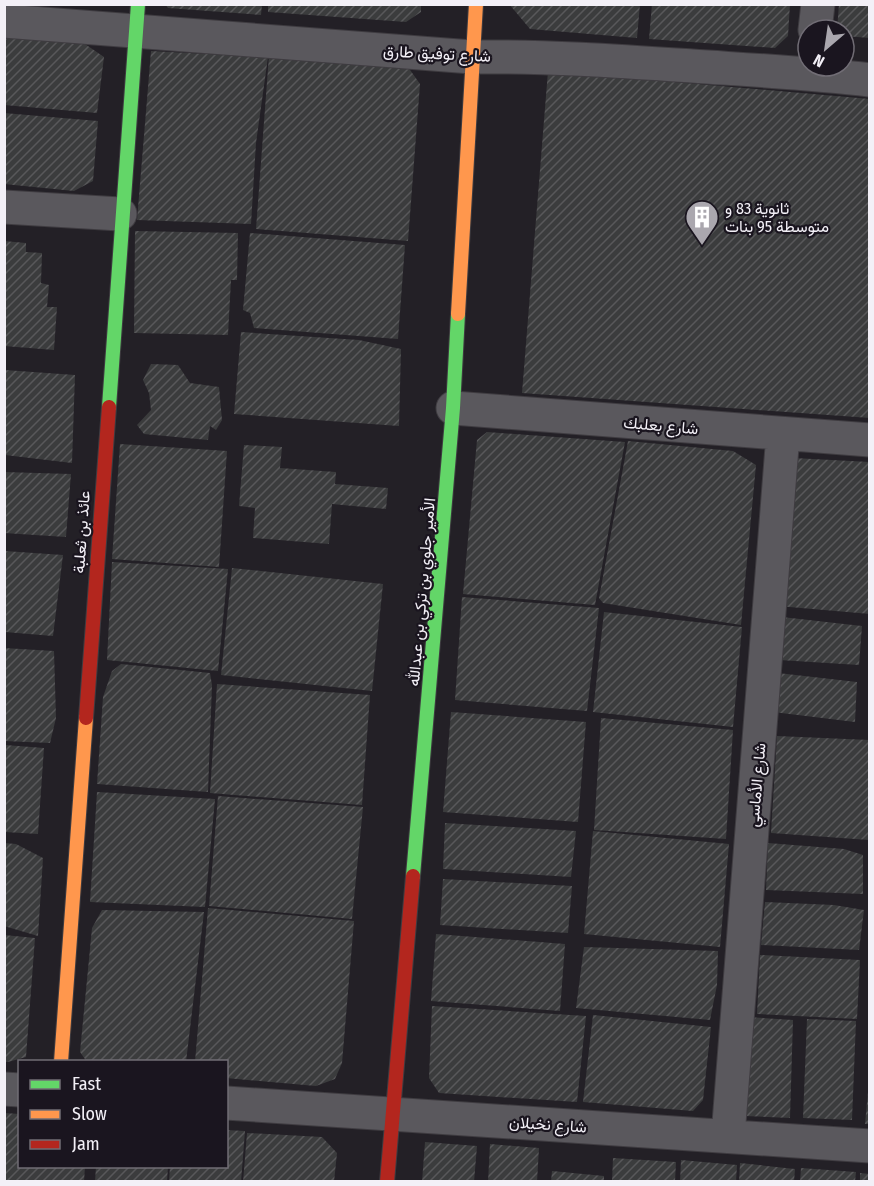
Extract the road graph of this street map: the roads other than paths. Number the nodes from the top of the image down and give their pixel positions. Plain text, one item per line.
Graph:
1 (476, 4) edge
2 (137, 19) edge
3 (4, 21) edge
4 (472, 57) junction
5 (796, 69) edge
6 (4, 207) edge
7 (120, 214) junction
8 (453, 408) junction
9 (783, 434) junction
10 (870, 440) edge
11 (61, 1060) edge
12 (228, 1103) edge
13 (392, 1114) junction
14 (728, 1136) junction
15 (870, 1146) edge
16 (387, 1182) edge

1 - 4 street, الأمير جلوي بن تركي بن عبدالله
2 - 3 street, شارع توفيق طارق
2 - 4 street, شارع توفيق طارق
2 - 7 street, عائذ بن ثعلبة
4 - 5 street, شارع توفيق طارق
4 - 8 street, الأمير جلوي بن تركي بن عبدالله
6 - 7 street
7 - 11 street, عائذ بن ثعلبة
8 - 9 street, شارع بعلبك
8 - 13 street, الأمير جلوي بن تركي بن عبدالله
9 - 10 street, شارع بعلبك
9 - 14 street, شارع الأماسي
12 - 13 street, شارع نخيلان
13 - 14 street, شارع نخيلان
13 - 16 street, الأمير جلوي بن تركي بن عبدالله
14 - 15 street, شارع نخيلان

